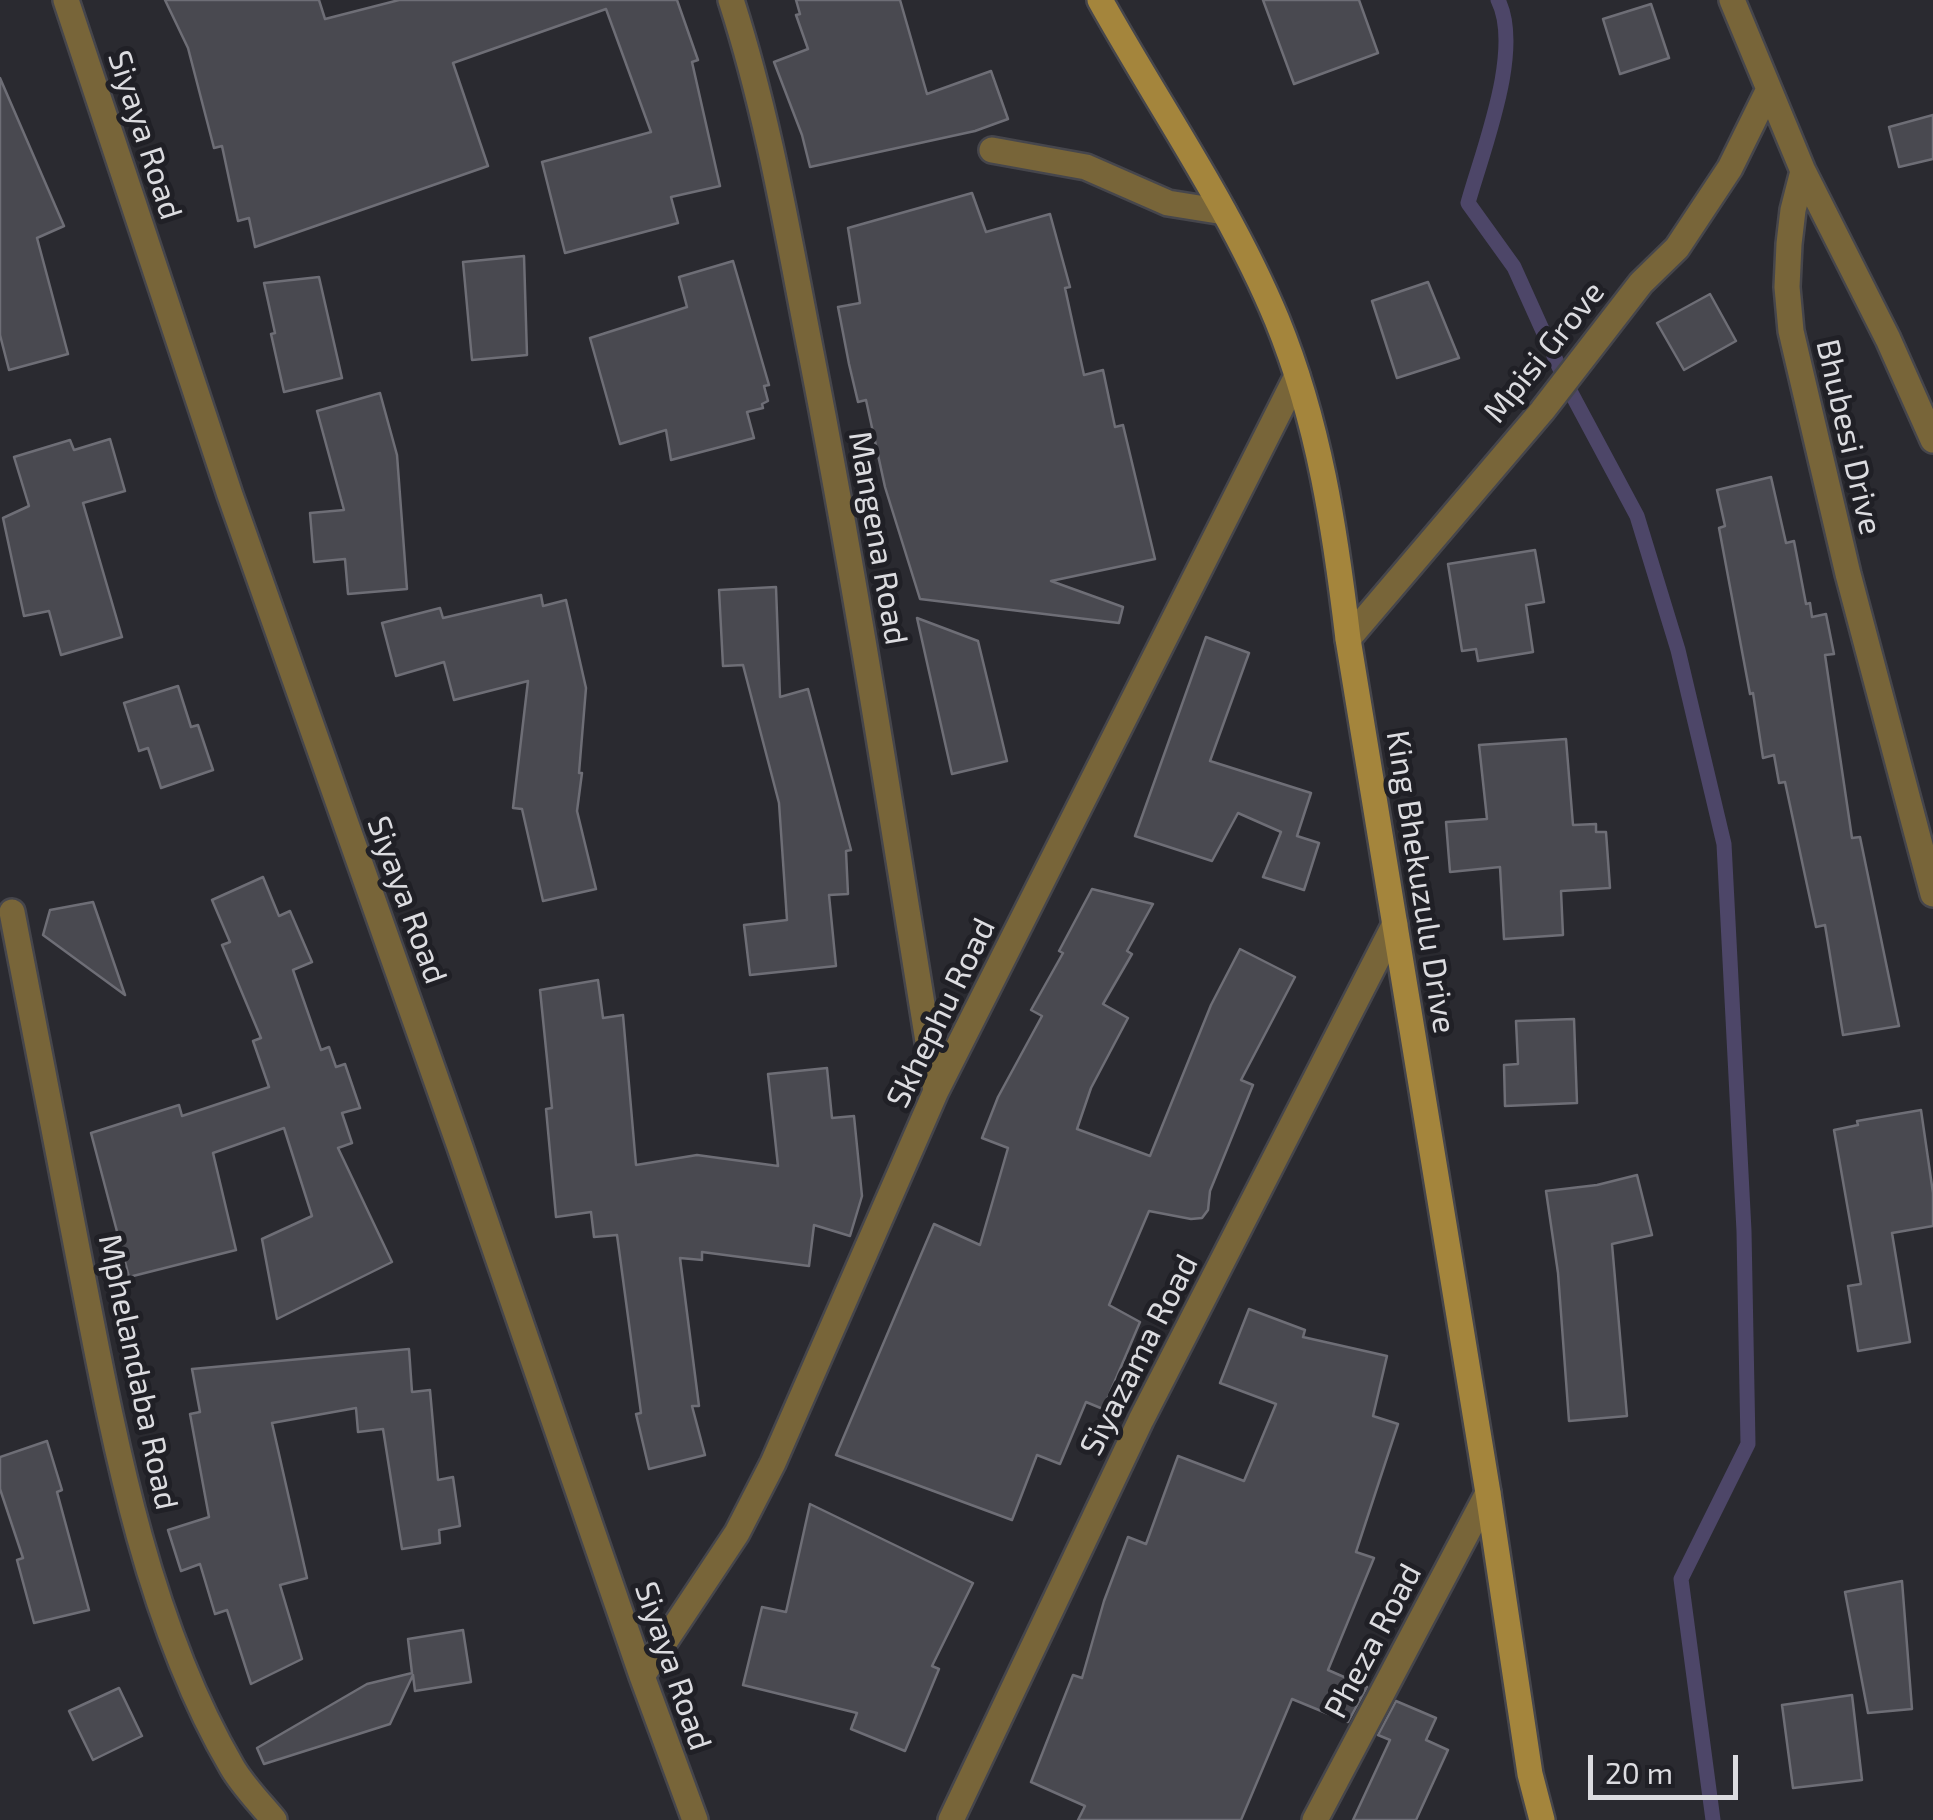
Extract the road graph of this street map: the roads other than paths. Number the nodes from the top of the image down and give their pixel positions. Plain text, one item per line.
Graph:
1 (66, 0) edge
2 (730, 0) edge
3 (1100, 0) edge
4 (1732, 0) edge
5 (1768, 91) junction
6 (992, 150) dead end
7 (1804, 171) junction
8 (1224, 212) junction
9 (1297, 376) junction
10 (1933, 440) edge
11 (1348, 639) junction
12 (1933, 894) edge
13 (12, 912) dead end
14 (1395, 924) junction
15 (936, 1091) junction
16 (1488, 1493) junction
17 (642, 1676) junction
18 (274, 1820) edge
19 (695, 1820) edge
20 (951, 1820) edge
21 (1315, 1820) edge
22 (1542, 1820) edge

1 - 17 street, Siyaya Road
2 - 15 street, Mangena Road
3 - 8 street, King Bhekuzulu Drive
4 - 5 street
5 - 7 street
5 - 11 street, Mpisi Grove
6 - 8 street
7 - 10 street
7 - 12 street, Bhubesi Drive
8 - 9 street, King Bhekuzulu Drive
9 - 11 street, King Bhekuzulu Drive
9 - 15 street, Skhephu Road
11 - 14 street, King Bhekuzulu Drive
13 - 18 street, Mphelandaba Road
14 - 16 street, King Bhekuzulu Drive
14 - 20 street, Siyazama Road
15 - 17 street, Skhephu Road
16 - 21 street, Pheza Road
16 - 22 street, King Bhekuzulu Drive
17 - 19 street, Siyaya Road

